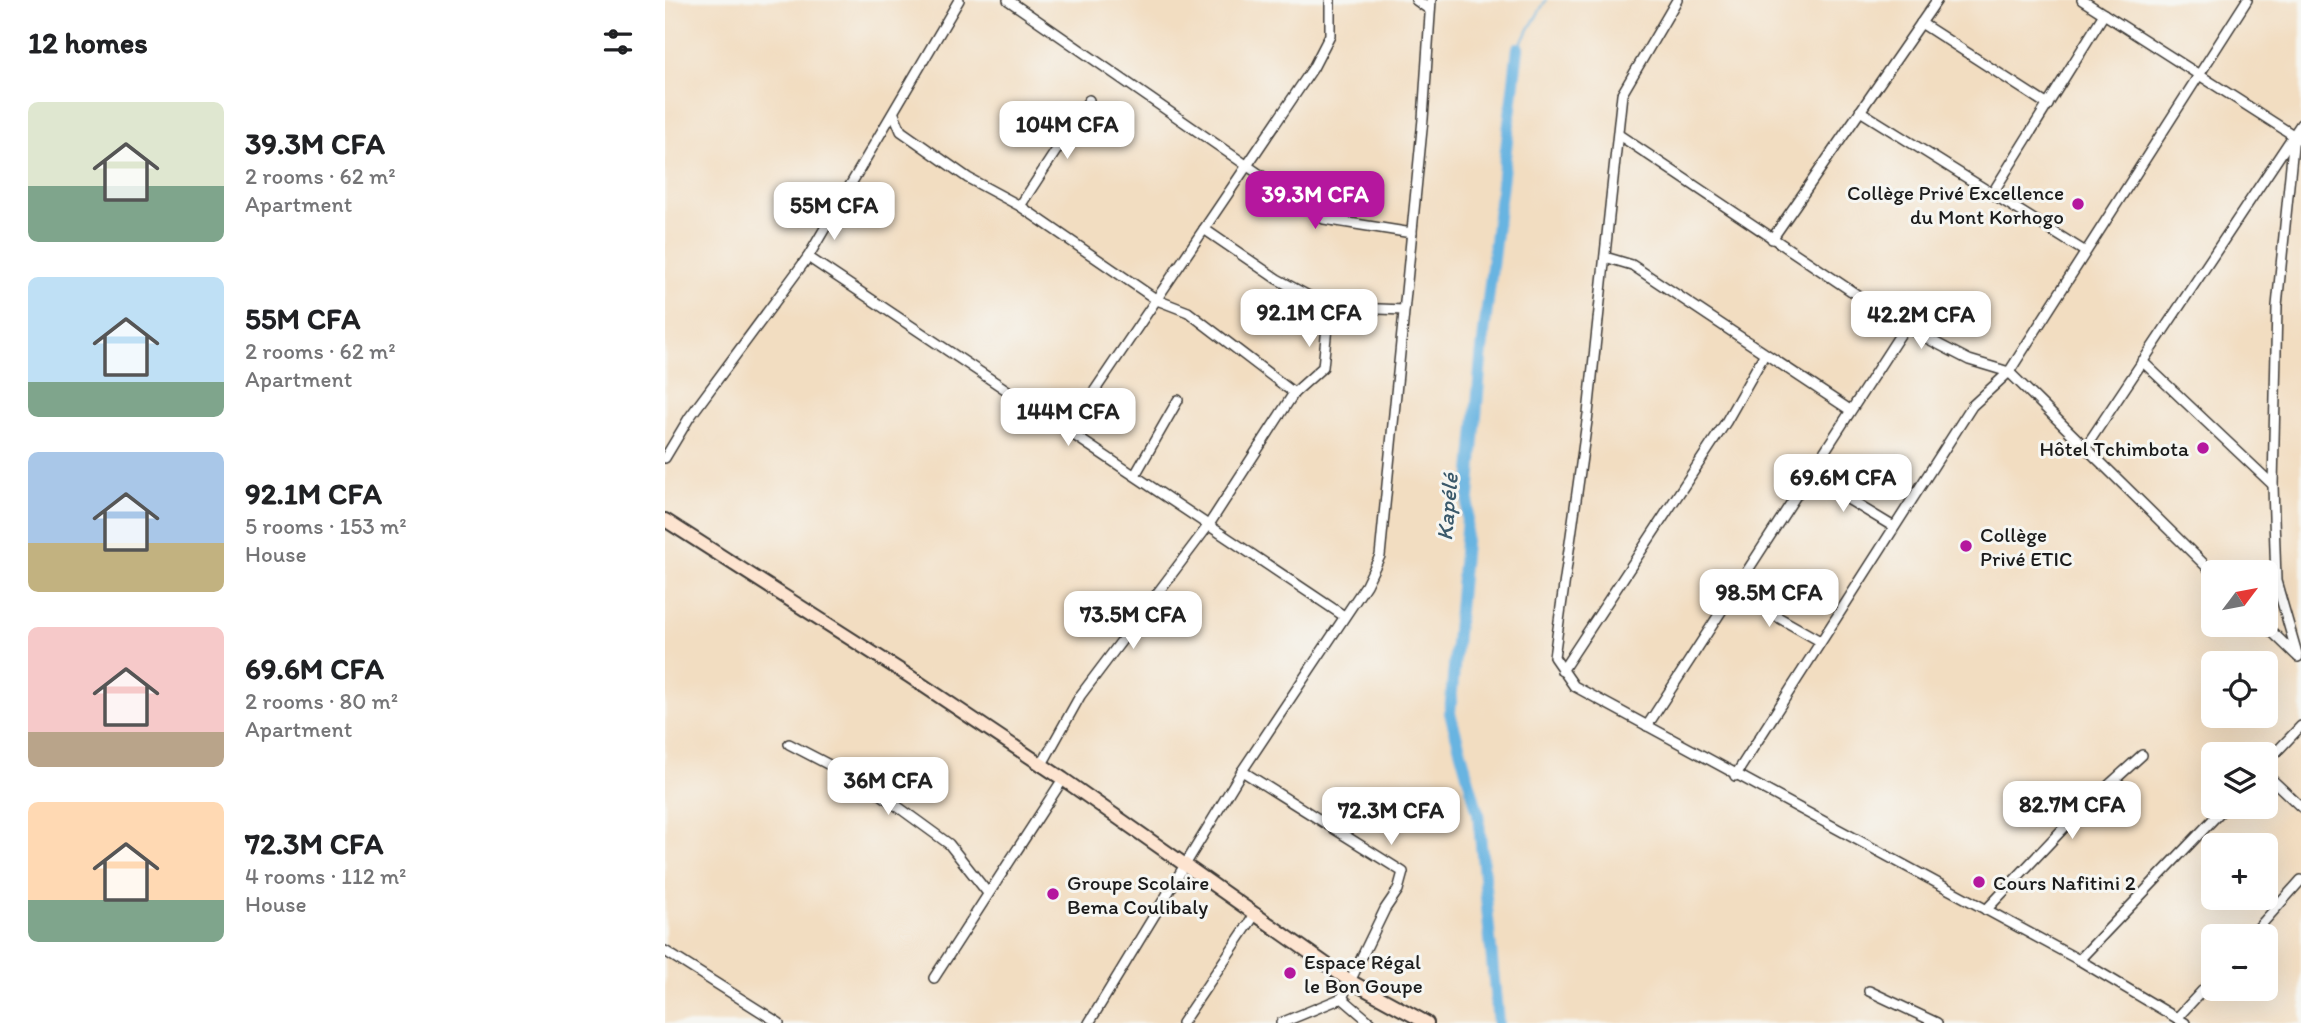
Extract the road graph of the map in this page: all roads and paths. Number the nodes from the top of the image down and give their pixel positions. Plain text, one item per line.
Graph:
1 (959, 0) edge
2 (1008, 0) edge
3 (1330, 0) edge
4 (1416, 0) edge
5 (1677, 0) edge
6 (1937, 0) edge
7 (2082, 0) edge
8 (2247, 0) edge
9 (1430, 5) edge
10 (2104, 14) junction
11 (1921, 23) junction
12 (2199, 76) junction
13 (1089, 100) dead end
14 (2048, 105) junction
15 (1860, 111) junction
16 (894, 114) junction
17 (2301, 124) edge
18 (1619, 135) junction
19 (2298, 137) edge
20 (1245, 164) junction
21 (1992, 194) junction
22 (1020, 206) junction
23 (1204, 229) junction
24 (1412, 233) junction
25 (1772, 239) junction
26 (2084, 251) junction
27 (808, 257) junction
28 (1605, 257) junction
29 (1157, 300) junction
30 (1329, 307) junction
31 (1404, 310) junction
32 (1905, 327) junction
33 (1764, 355) junction
34 (2141, 361) junction
35 (2009, 372) junction
36 (1294, 393) junction
37 (1178, 400) dead end
38 (1850, 410) junction
39 (1068, 430) junction
40 (2085, 448) junction
41 (665, 458) edge
42 (1135, 475) junction
43 (1808, 475) junction
44 (2273, 485) junction
45 (665, 520) edge
46 (1208, 526) junction
47 (1894, 527) junction
48 (2201, 561) edge
49 (1732, 591) junction
50 (1344, 616) junction
51 (2277, 637) edge
52 (1820, 641) junction
53 (2299, 659) edge
54 (1562, 671) junction
55 (1647, 726) junction
56 (2301, 726) edge
57 (789, 744) dead end
58 (2278, 750) edge
59 (2142, 755) dead end
60 (1041, 766) junction
61 (1242, 771) junction
62 (1735, 776) junction
63 (1063, 779) junction
64 (2278, 785) edge
65 (2301, 807) edge
66 (2214, 819) edge
67 (1186, 865) junction
68 (2301, 880) edge
69 (987, 892) junction
70 (1986, 910) junction
71 (1256, 913) junction
72 (2262, 924) edge
73 (665, 951) edge
74 (2079, 960) junction
75 (934, 978) dead end
76 (1350, 981) junction
77 (1869, 991) dead end
78 (2201, 995) edge
79 (1342, 998) junction
80 (2181, 1021) edge
81 (1092, 1022) edge
82 (779, 1023) edge
83 (1182, 1023) edge
84 (1281, 1023) edge
85 (1371, 1023) edge
86 (1427, 1023) edge
87 (1937, 1023) edge

1 - 16 street
2 - 20 street
3 - 20 street
4 - 9 street
5 - 18 street
6 - 11 street
7 - 10 street
8 - 12 street
9 - 24 street
10 - 12 street
10 - 14 street
11 - 14 street
11 - 15 street
12 - 19 street
12 - 26 street
13 - 22 street
14 - 21 street
15 - 21 street
15 - 25 street
16 - 22 street
16 - 27 street
17 - 19 street
18 - 25 street
18 - 28 street
19 - 34 street
19 - 44 street
20 - 23 street
20 - 24 street
21 - 26 street
22 - 29 street
23 - 29 street
23 - 30 street
24 - 31 street
25 - 32 street
26 - 35 street
27 - 39 street
27 - 41 street
28 - 33 street
28 - 54 street
29 - 36 street
29 - 39 street
30 - 31 street
30 - 36 street
31 - 50 street
32 - 35 street
32 - 38 street
33 - 38 street
33 - 54 street
34 - 40 street
34 - 44 street
35 - 40 street
35 - 47 street
36 - 46 street
37 - 42 street
38 - 43 street
39 - 42 street
40 - 48 street
42 - 46 street
43 - 47 street
43 - 49 street
44 - 53 street
45 - 60 street
46 - 50 street
46 - 60 street
47 - 52 street
49 - 52 street
49 - 55 street
50 - 61 street
51 - 53 street
52 - 62 street
54 - 55 street
55 - 62 street
56 - 58 street
57 - 69 street
59 - 70 street
60 - 63 street
61 - 67 street
61 - 76 street
62 - 70 street
63 - 67 street
63 - 69 street
64 - 65 street
66 - 74 street
67 - 71 street
67 - 81 street
68 - 72 street
69 - 75 street
70 - 74 street
71 - 76 street
71 - 83 street
73 - 82 street
74 - 80 street
76 - 79 street
76 - 86 street
77 - 87 street
78 - 80 street
79 - 84 street
79 - 85 street

